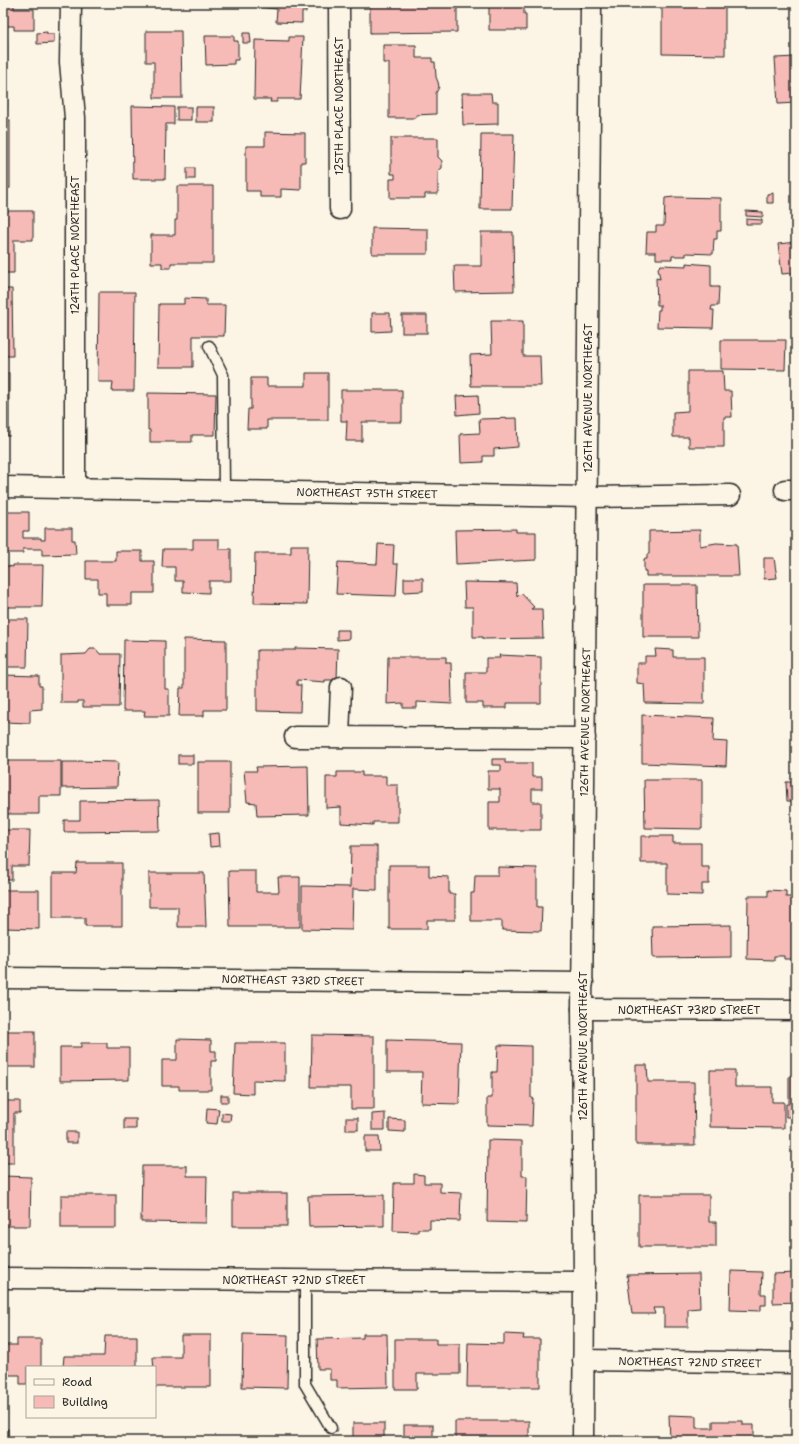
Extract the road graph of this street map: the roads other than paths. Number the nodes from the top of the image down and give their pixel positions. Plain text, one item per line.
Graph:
1 (71, 3) edge
2 (339, 3) edge
3 (591, 3) edge
4 (340, 209) dead end
5 (209, 346) dead end
6 (3, 487) edge
7 (75, 487) junction
8 (224, 490) junction
9 (730, 495) dead end
10 (588, 498) junction
11 (341, 687) dead end
12 (339, 736) junction
13 (295, 737) dead end
14 (585, 738) junction
15 (3, 978) edge
16 (583, 983) junction
17 (582, 1009) junction
18 (796, 1010) edge
19 (3, 1278) edge
20 (305, 1280) junction
21 (584, 1282) junction
22 (583, 1360) junction
23 (796, 1363) edge
24 (331, 1428) dead end
25 (583, 1441) edge

1 - 7 street, 124TH PLACE NORTHEAST
2 - 4 street, 125TH PLACE NORTHEAST
3 - 10 street, 126TH AVENUE NORTHEAST
5 - 8 lane
6 - 7 street, NORTHEAST 75TH STREET
7 - 8 street, NORTHEAST 75TH STREET
8 - 10 street, NORTHEAST 75TH STREET
9 - 10 street, NORTHEAST 75TH STREET
10 - 14 street, 126TH AVENUE NORTHEAST
11 - 12 street
12 - 13 street
12 - 14 street
14 - 16 street, 126TH AVENUE NORTHEAST
15 - 16 street, NORTHEAST 73RD STREET
16 - 17 street, 126TH AVENUE NORTHEAST
17 - 18 street, NORTHEAST 73RD STREET
17 - 21 street, 126TH AVENUE NORTHEAST
19 - 20 street, NORTHEAST 72ND STREET
20 - 21 street, NORTHEAST 72ND STREET
20 - 24 lane
21 - 22 street, 126TH AVENUE NORTHEAST
22 - 23 street, NORTHEAST 72ND STREET
22 - 25 street, 126TH AVENUE NORTHEAST

